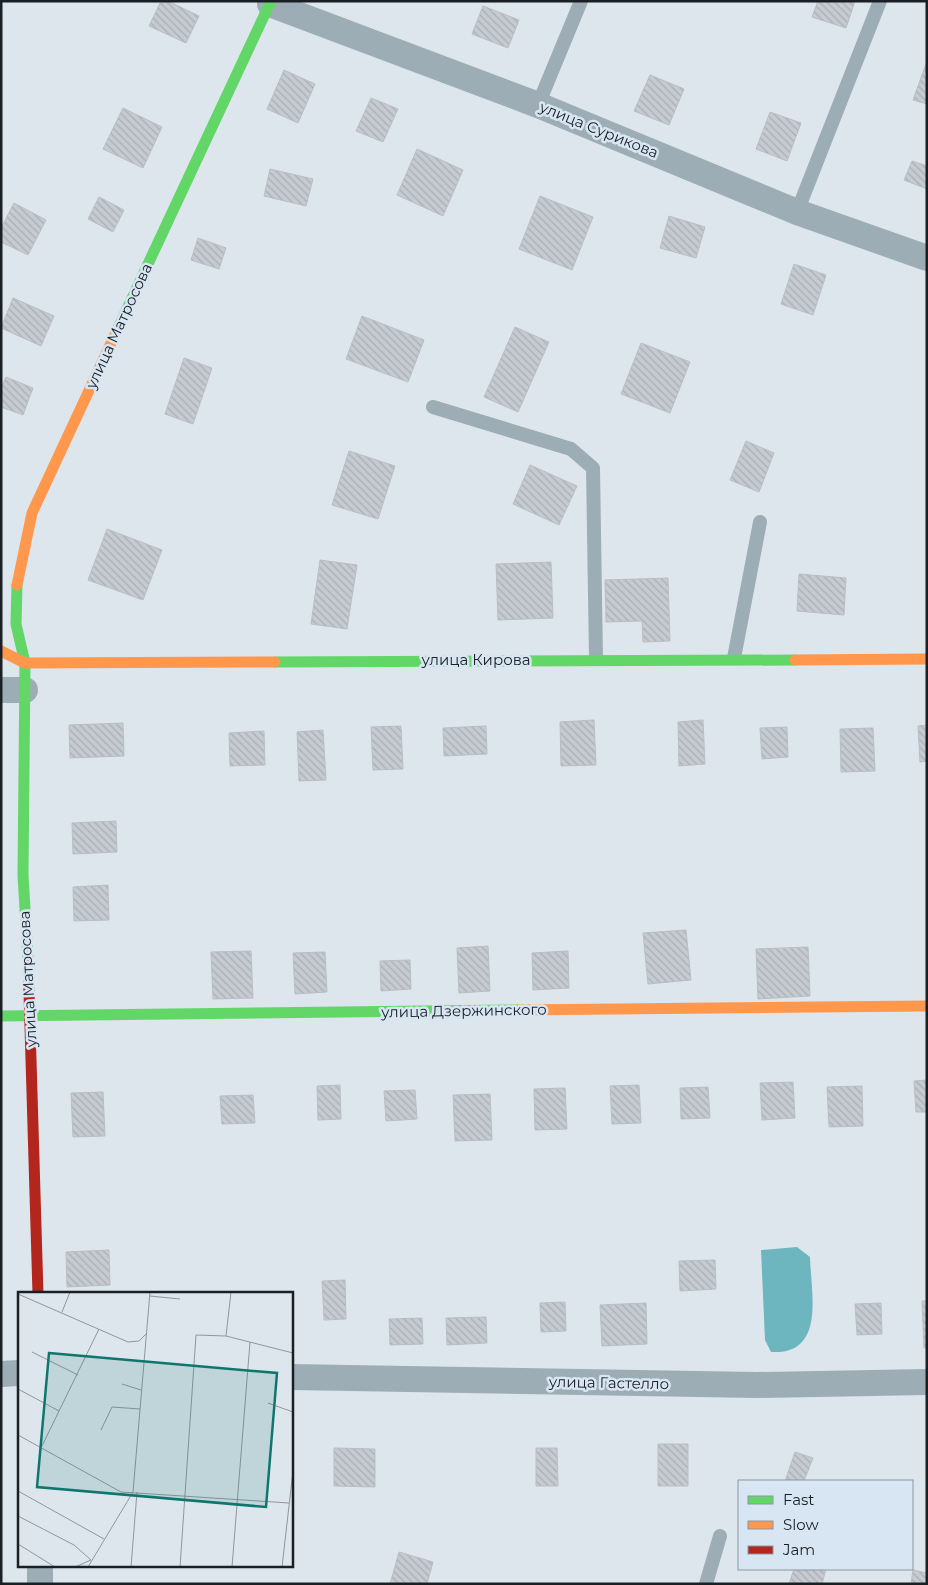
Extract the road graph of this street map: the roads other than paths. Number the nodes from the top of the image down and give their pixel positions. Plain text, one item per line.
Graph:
1 (581, 1) edge
2 (880, 1) edge
3 (271, 3) edge
4 (538, 105) junction
5 (797, 212) junction
6 (927, 258) edge
7 (433, 407) dead end
8 (760, 522) dead end
9 (1, 651) edge
10 (734, 658) junction
11 (596, 659) junction
12 (927, 659) edge
13 (26, 663) junction
14 (13, 690) edge
15 (927, 1006) edge
16 (31, 1014) junction
17 (1, 1016) edge
18 (38, 1292) edge
19 (18, 1373) edge
20 (1, 1374) edge
21 (292, 1377) edge
22 (927, 1382) edge
23 (720, 1536) dead end
24 (40, 1568) edge
25 (40, 1584) edge
26 (706, 1584) edge

1 - 4 lane
2 - 5 lane
3 - 4 street, улица Сурикова
3 - 13 street, улица Матросова
4 - 5 street, улица Сурикова
5 - 6 street, улица Сурикова
7 - 11 lane
8 - 10 lane
9 - 13 street
10 - 11 street, улица Кирова
10 - 12 street, улица Кирова
11 - 13 street, улица Кирова
13 - 14 street, улица Матросова
14 - 16 street, улица Матросова
15 - 16 street, улица Дзержинского
16 - 17 street, улица Дзержинского
16 - 18 street, улица Матросова
19 - 20 street
21 - 22 street, улица Гастелло
23 - 26 lane
24 - 25 street

